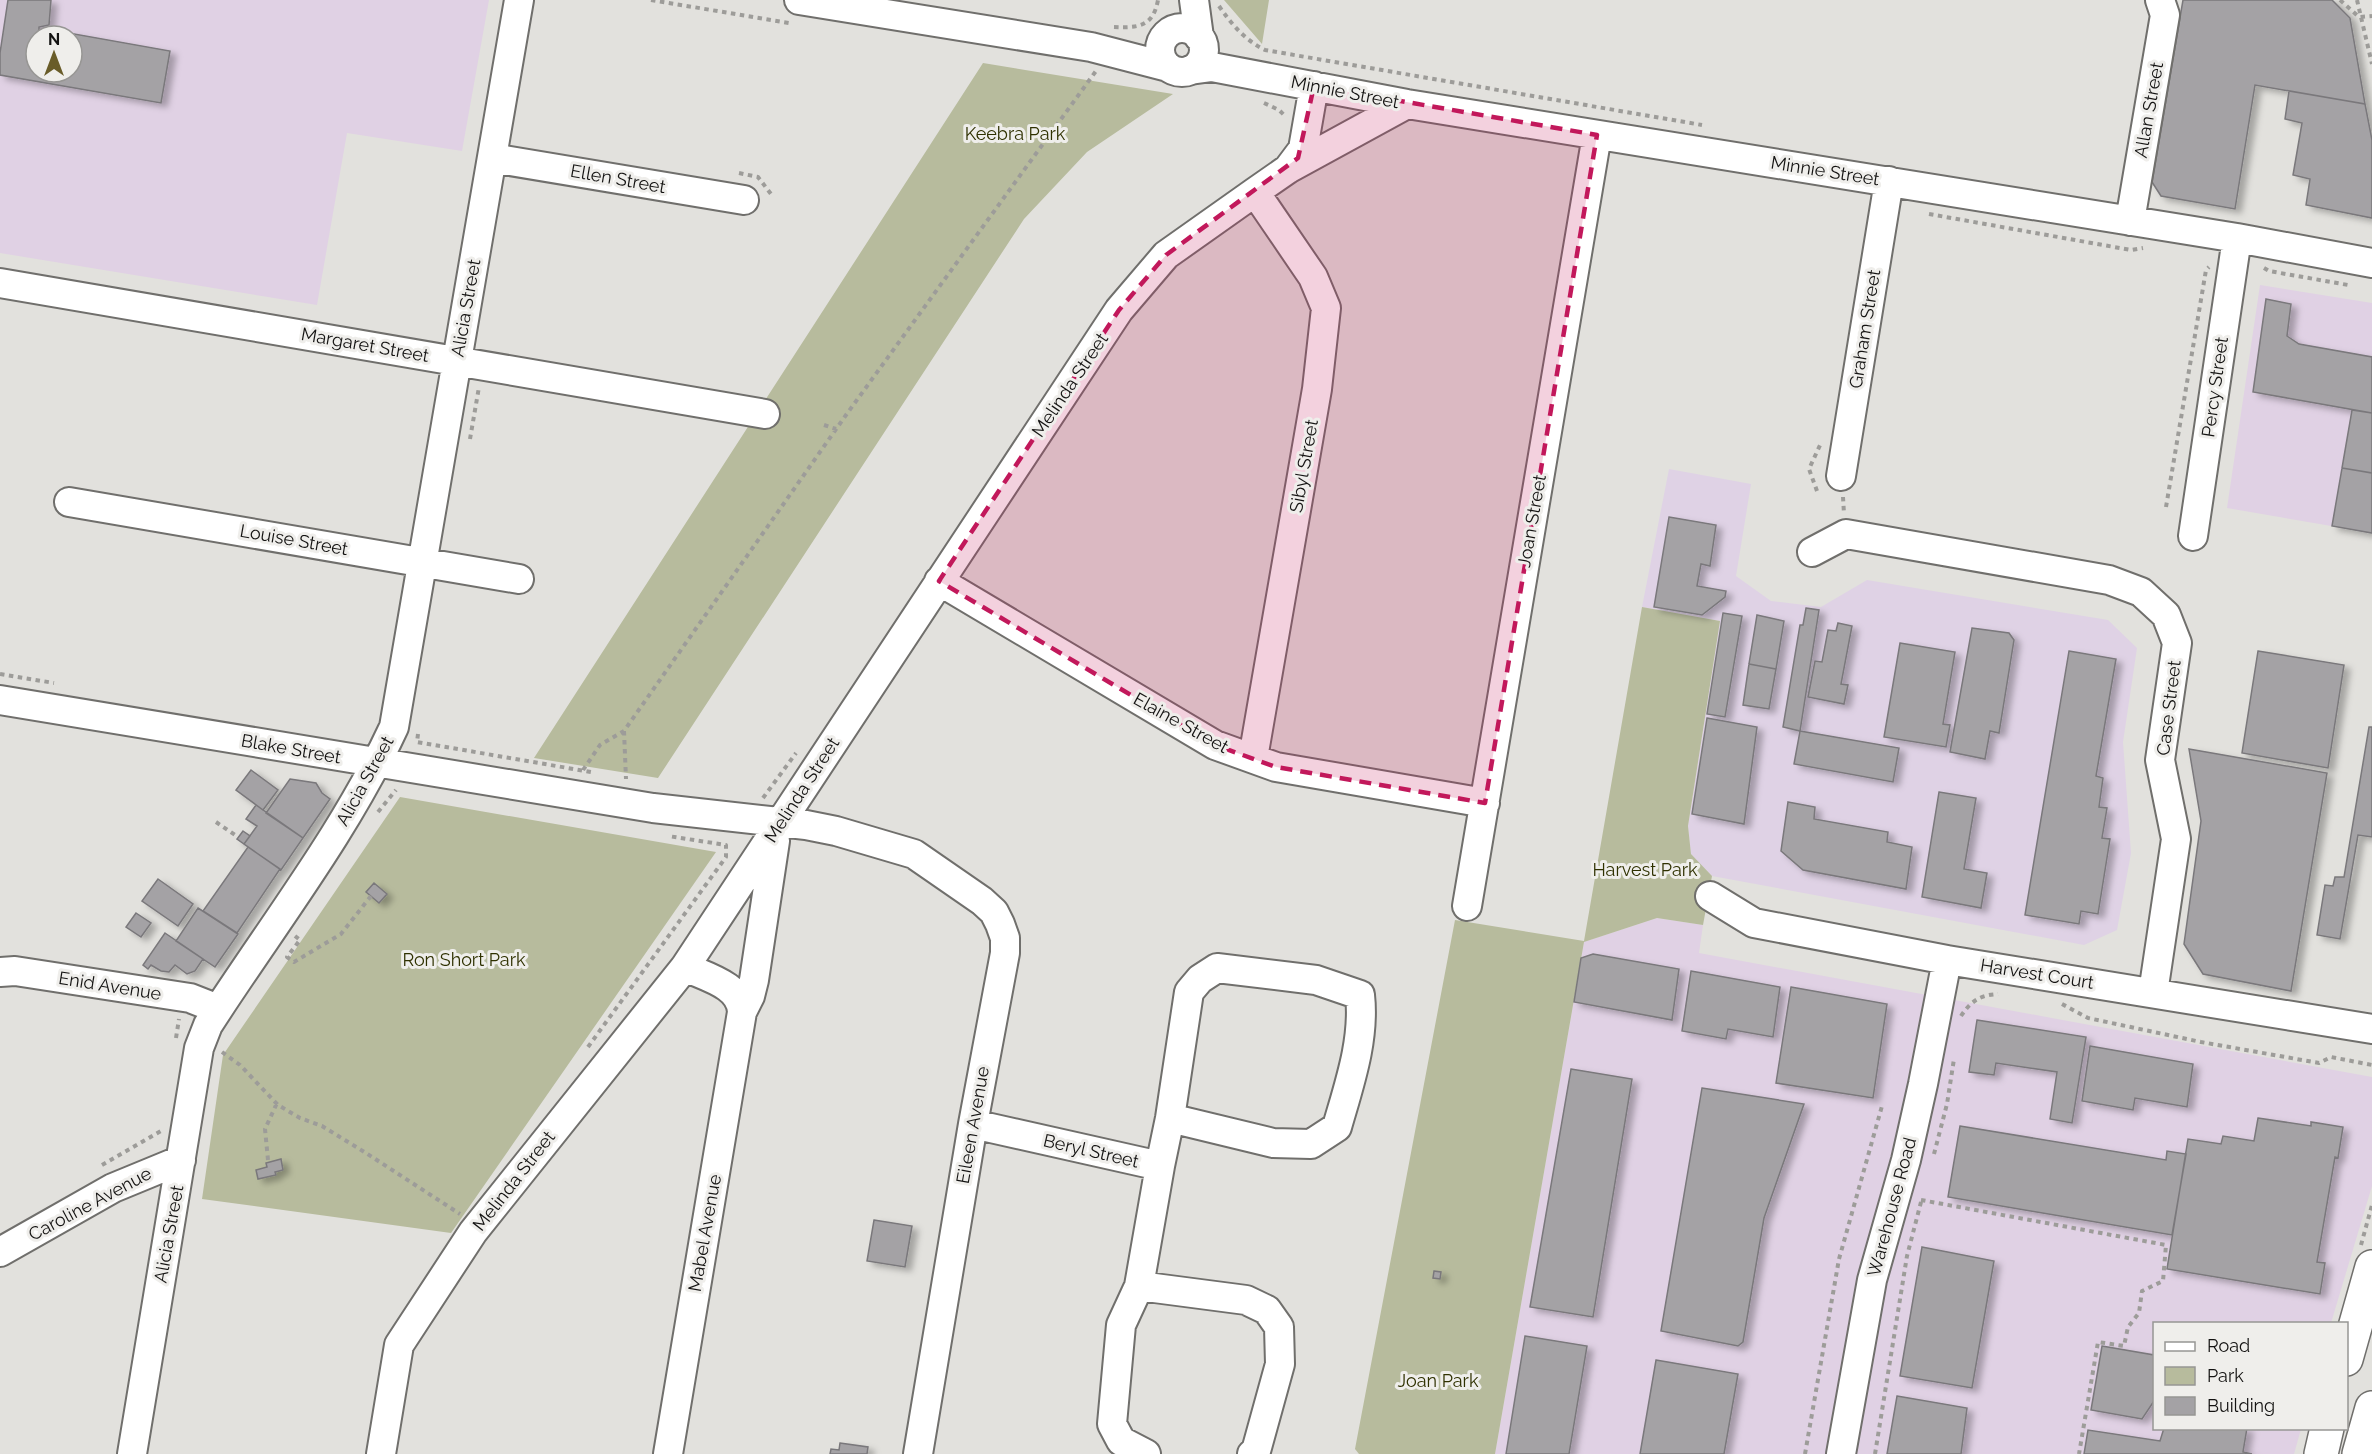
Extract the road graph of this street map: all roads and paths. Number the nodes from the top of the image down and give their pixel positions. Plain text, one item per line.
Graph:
1 (519, 0) edge
2 (799, 0) edge
3 (1158, 0) edge
4 (1177, 0) edge
5 (1194, 0) edge
6 (1216, 0) edge
7 (2160, 0) edge
8 (2340, 0) edge
9 (2357, 0) edge
10 (2372, 16) edge
11 (2361, 17) junction
12 (1167, 34) junction
13 (1201, 40) junction
14 (1102, 48) junction
15 (2372, 64) edge
16 (1179, 68) junction
17 (1278, 79) junction
18 (1314, 86) junction
19 (1407, 104) junction
20 (1286, 118) dead end
21 (1285, 125) dead end
22 (1709, 127) dead end
23 (1597, 135) junction
24 (492, 158) junction
25 (1288, 169) junction
26 (1889, 182) junction
27 (1255, 192) junction
28 (744, 201) dead end
29 (1928, 214) dead end
30 (2130, 221) junction
31 (2237, 238) junction
32 (2150, 247) dead end
33 (2214, 262) dead end
34 (2372, 262) edge
35 (2259, 264) dead end
36 (0, 283) edge
37 (2350, 285) dead end
38 (457, 361) junction
39 (765, 414) dead end
40 (825, 424) dead end
41 (836, 429) junction
42 (1841, 476) joint
43 (69, 502) dead end
44 (2166, 507) dead end
45 (1846, 534) junction
46 (2193, 536) dead end
47 (1812, 552) dead end
48 (422, 562) junction
49 (519, 579) dead end
50 (939, 581) junction
51 (0, 700) edge
52 (419, 730) dead end
53 (624, 731) junction
54 (800, 746) dead end
55 (1253, 758) junction
56 (377, 764) junction
57 (636, 781) dead end
58 (397, 789) dead end
59 (759, 802) dead end
60 (1485, 803) junction
61 (376, 814) dead end
62 (216, 822) dead end
63 (776, 832) junction
64 (238, 837) dead end
65 (899, 849) joint
66 (1710, 896) dead end
67 (371, 897) dead end
68 (1467, 906) dead end
69 (292, 934) dead end
70 (1947, 960) junction
71 (685, 967) junction
72 (0, 972) edge
73 (2153, 993) junction
74 (2008, 996) dead end
75 (2054, 1003) dead end
76 (218, 1010) junction
77 (180, 1012) dead end
78 (742, 1012) junction
79 (1960, 1017) dead end
80 (2372, 1029) edge
81 (175, 1045) dead end
82 (1956, 1050) dead end
83 (217, 1062) dead end
84 (2372, 1065) edge
85 (277, 1103) junction
86 (1882, 1106) dead end
87 (1170, 1118) junction
88 (162, 1120) dead end
89 (973, 1124) junction
90 (1933, 1157) dead end
91 (182, 1160) junction
92 (268, 1160) dead end
93 (100, 1166) dead end
94 (1160, 1166) junction
95 (1924, 1189) dead end
96 (1921, 1200) junction
97 (465, 1217) dead end
98 (0, 1252) edge
99 (2372, 1267) edge
100 (1139, 1286) junction
101 (2348, 1352) edge
102 (2372, 1408) edge
103 (2327, 1430) edge
104 (132, 1454) edge
105 (381, 1454) edge
106 (668, 1454) edge
107 (918, 1454) edge
108 (1146, 1454) edge
109 (1252, 1454) edge
110 (1805, 1454) edge
111 (1841, 1454) edge
112 (1875, 1454) edge
113 (2079, 1454) edge
114 (2321, 1454) edge
115 (2359, 1454) edge

1 - 24 street, Alicia Street
2 - 14 street, Minnie Street
3 - 14 path
4 - 12 street
5 - 13 street
6 - 22 path
7 - 30 street, Allan Street
8 - 11 path
9 - 11 path
10 - 11 path
11 - 15 path
12 - 13 street
12 - 14 street, Minnie Street
12 - 16 street
13 - 16 street
13 - 17 street, Minnie Street
14 - 16 street, Minnie Street
14 - 41 path
16 - 17 street, Minnie Street
17 - 18 street, Minnie Street
18 - 19 street, Minnie Street
18 - 25 street, Melinda Street
19 - 23 street, Minnie Street
19 - 25 street, Melinda Street
20 - 21 path
23 - 26 street, Minnie Street
23 - 60 street, Joan Street
24 - 28 street, Ellen Street
24 - 38 street, Alicia Street
25 - 27 street, Melinda Street
26 - 30 street, Minnie Street
26 - 42 street, Graham Street
27 - 50 street, Melinda Street
27 - 55 street, Sibyl Street
29 - 32 path
30 - 31 street, Minnie Street
31 - 34 street, Minnie Street
31 - 46 street, Percy Street
33 - 44 path
35 - 37 path
36 - 38 street, Margaret Street
38 - 39 street, Margaret Street
38 - 48 street, Alicia Street
40 - 41 path
41 - 53 path
42 - 45 path
43 - 48 street, Louise Street
45 - 47 street
45 - 73 street, Case Street
48 - 49 street, Louise Street
48 - 56 street, Alicia Street
50 - 55 street, Elaine Street
50 - 63 street, Melinda Street
51 - 56 street, Blake Street
52 - 53 path
53 - 57 path
54 - 59 path
55 - 60 street, Elaine Street
56 - 63 street, Blake Street
56 - 76 street, Alicia Street
58 - 61 path
60 - 68 street, Joan Street
62 - 64 path
63 - 65 street, Blake Street
63 - 71 street, Melinda Street
63 - 78 street, Mabel Avenue
65 - 89 street, Eileen Avenue
66 - 70 street, Harvest Court
67 - 69 path
70 - 73 street, Harvest Court
70 - 111 street, Warehouse Road
71 - 78 street
71 - 105 street, Melinda Street
72 - 76 street, Enid Avenue
73 - 80 street, Harvest Court
74 - 79 path
75 - 84 path
76 - 91 street, Alicia Street
77 - 81 path
78 - 106 street, Mabel Avenue
82 - 90 path
83 - 85 path
85 - 92 path
85 - 97 path
86 - 110 path
87 - 87 street
87 - 94 street
88 - 93 path
89 - 94 street, Beryl Street
89 - 107 street, Eileen Avenue
91 - 98 street, Caroline Avenue
91 - 104 street, Alicia Street
94 - 100 street, Beryl Street
95 - 96 path
96 - 112 path
96 - 113 path
99 - 101 main road
100 - 108 street, Beryl Street
100 - 109 street
102 - 115 main road
103 - 114 main road

